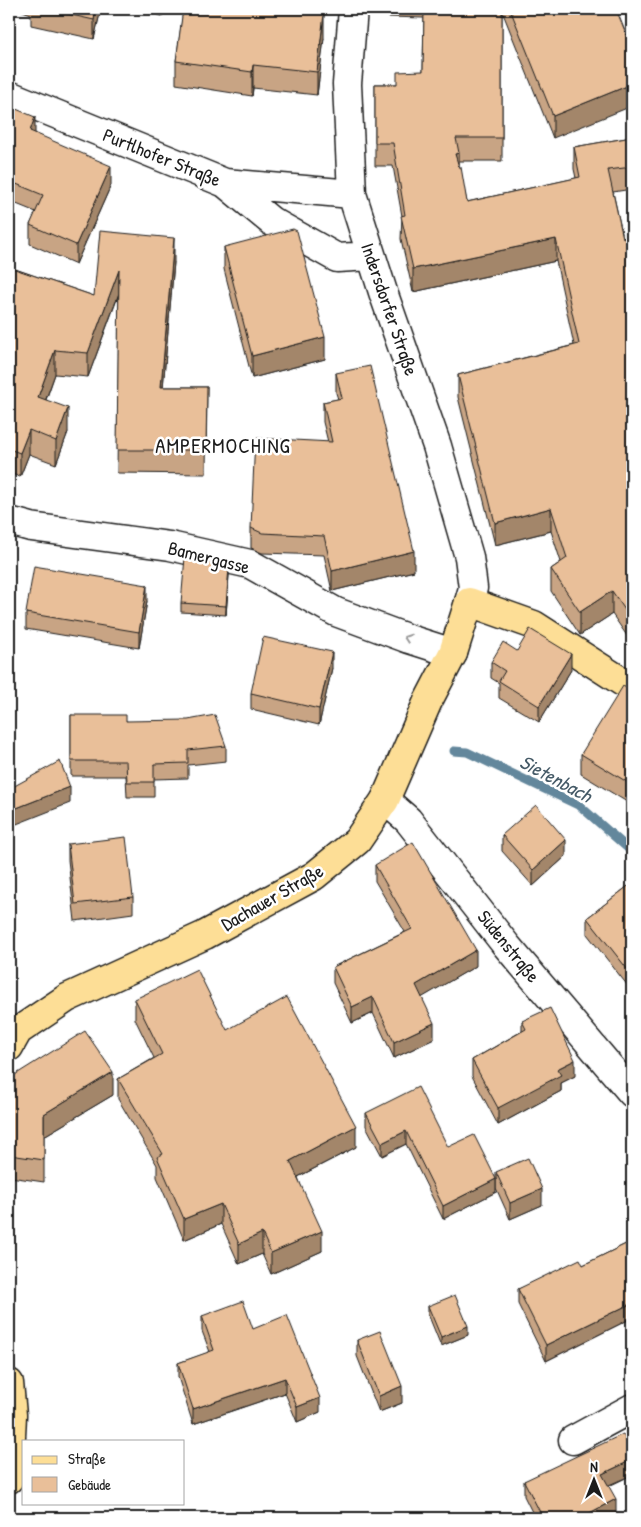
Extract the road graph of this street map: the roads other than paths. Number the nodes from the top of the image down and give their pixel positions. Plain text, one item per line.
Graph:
1 (353, 9) edge
2 (9, 95) edge
3 (225, 183) junction
4 (352, 194) junction
5 (371, 256) junction
6 (9, 521) edge
7 (470, 602) junction
8 (453, 653) junction
9 (632, 688) edge
10 (385, 800) junction
11 (12, 1034) edge
12 (632, 1093) edge
13 (9, 1383) edge
14 (632, 1408) edge
15 (573, 1440) dead end
16 (9, 1479) edge

1 - 4 street, Indersdorfer Straße
2 - 3 street, Purtlhofer Straße
3 - 4 street, Purtlhofer Straße
3 - 5 street
4 - 5 street, Indersdorfer Straße
5 - 7 street, Indersdorfer Straße
8 -> 6 street, Bamergasse
7 - 8 main road, Dachauer Straße
7 - 9 main road
8 - 10 main road, Dachauer Straße
10 - 11 main road, Dachauer Straße
10 - 12 street, Südenstraße
13 - 16 main road
14 - 15 street

